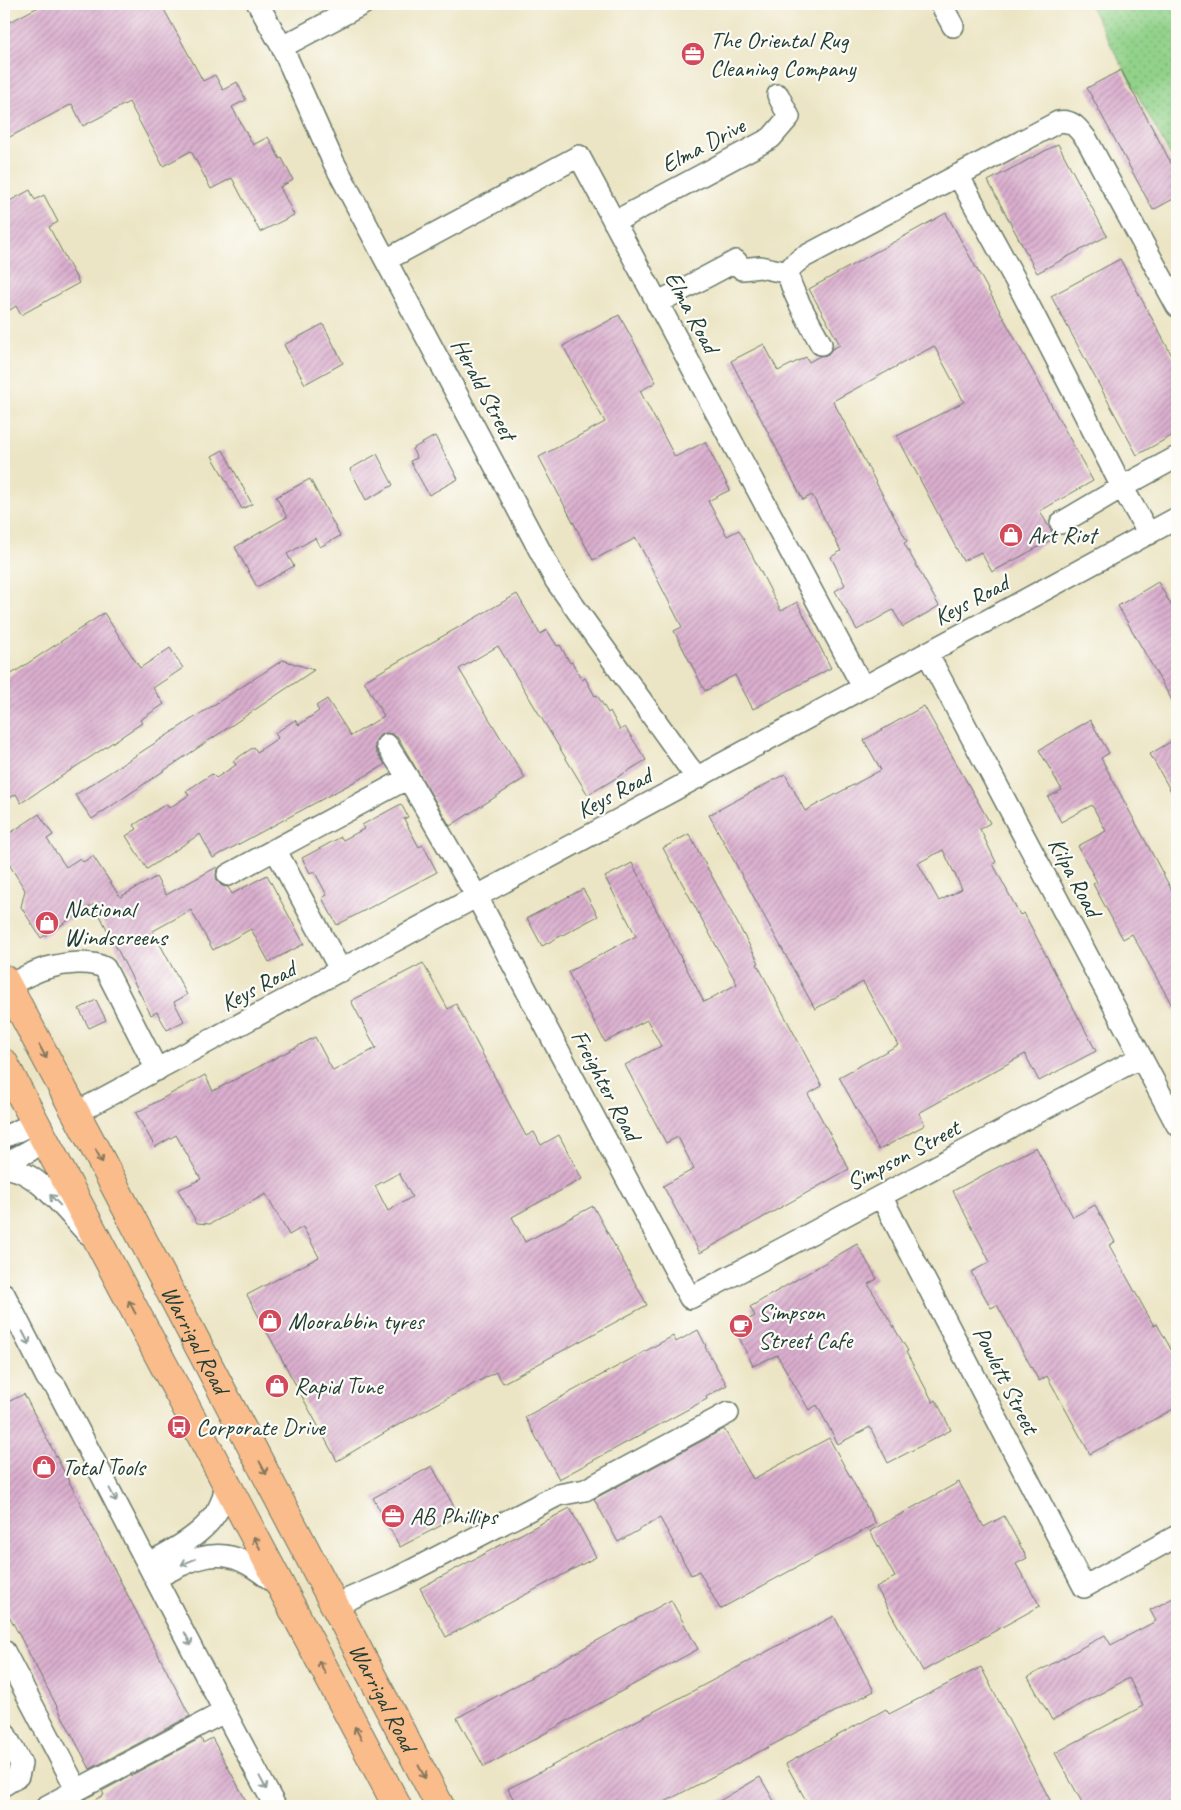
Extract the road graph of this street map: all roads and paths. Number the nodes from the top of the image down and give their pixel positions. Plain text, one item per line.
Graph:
1 (258, 4) edge
2 (363, 4) edge
3 (941, 4) edge
4 (953, 26) dead end
5 (282, 47) junction
6 (778, 95) dead end
7 (958, 175) junction
8 (614, 222) junction
9 (386, 260) junction
10 (789, 273) junction
11 (658, 303) junction
12 (1177, 306) edge
13 (821, 344) dead end
14 (1177, 457) edge
15 (1122, 486) junction
16 (1177, 518) edge
17 (1061, 522) dead end
18 (1149, 534) junction
19 (927, 653) junction
20 (863, 687) junction
21 (387, 745) dead end
22 (408, 778) junction
23 (698, 778) junction
24 (275, 849) junction
25 (228, 874) dead end
26 (477, 897) junction
27 (341, 970) junction
28 (6, 983) edge
29 (1141, 1057) junction
30 (6, 1067) edge
31 (157, 1070) junction
32 (4, 1098) edge
33 (76, 1113) junction
34 (1177, 1125) edge
35 (39, 1132) junction
36 (4, 1138) edge
37 (4, 1164) edge
38 (4, 1168) edge
39 (881, 1196) junction
40 (101, 1248) junction
41 (4, 1294) edge
42 (690, 1298) joint
43 (728, 1413) dead end
44 (225, 1482) junction
45 (1177, 1536) edge
46 (152, 1570) junction
47 (280, 1586) junction
48 (335, 1605) junction
49 (4, 1650) edge
50 (224, 1712) junction
51 (4, 1732) edge
52 (404, 1738) junction
53 (370, 1757) junction
54 (4, 1785) edge
55 (77, 1790) junction
56 (47, 1806) edge
57 (275, 1806) edge
58 (396, 1806) edge
59 (440, 1806) edge

1 - 5 street, Herald Street
2 - 5 street
3 - 4 street
5 - 9 street, Herald Street
6 - 8 street, Elma Drive
7 - 10 street
7 - 12 street
7 - 15 street
8 - 9 street, Elma Road
8 - 11 street, Elma Road
9 - 23 street, Herald Street
10 - 11 street
10 - 13 street
11 - 20 street, Elma Road
14 - 15 street
15 - 17 street
15 - 18 street
16 - 18 street, Keys Road
18 - 19 street, Keys Road
19 - 20 street, Keys Road
19 - 29 street, Kilpa Road
20 - 23 street, Keys Road
21 - 22 street, Freighter Road
22 - 24 street
22 - 26 street, Freighter Road
23 - 26 street, Keys Road
24 - 25 street
24 - 27 street
26 - 27 street, Keys Road
26 - 42 street, Freighter Road
27 - 31 street, Keys Road
28 - 31 street
28 -> 33 highway, Warrigal Road
29 - 34 street, Kilpa Road
29 - 39 street, Simpson Street
30 - 32 street
30 - 35 highway, Warrigal Road
31 - 33 street, Keys Road
33 - 35 highway
33 -> 48 highway, Warrigal Road
35 - 36 street
35 - 37 street
35 - 40 highway, Warrigal Road
40 -> 38 street
39 - 42 street, Simpson Street
39 - 45 street, Powlett Street
44 -> 40 highway, Warrigal Road
41 -> 46 street
43 - 48 street
44 - 46 street
47 -> 44 highway, Warrigal Road
47 -> 46 street
46 -> 50 street
53 -> 47 highway, Warrigal Road
48 - 52 highway, Warrigal Road
49 - 55 street
50 - 55 street
50 -> 57 street
51 - 54 street
52 - 53 highway
52 -> 59 highway, Warrigal Road
53 - 58 highway, Warrigal Road
55 - 56 street

